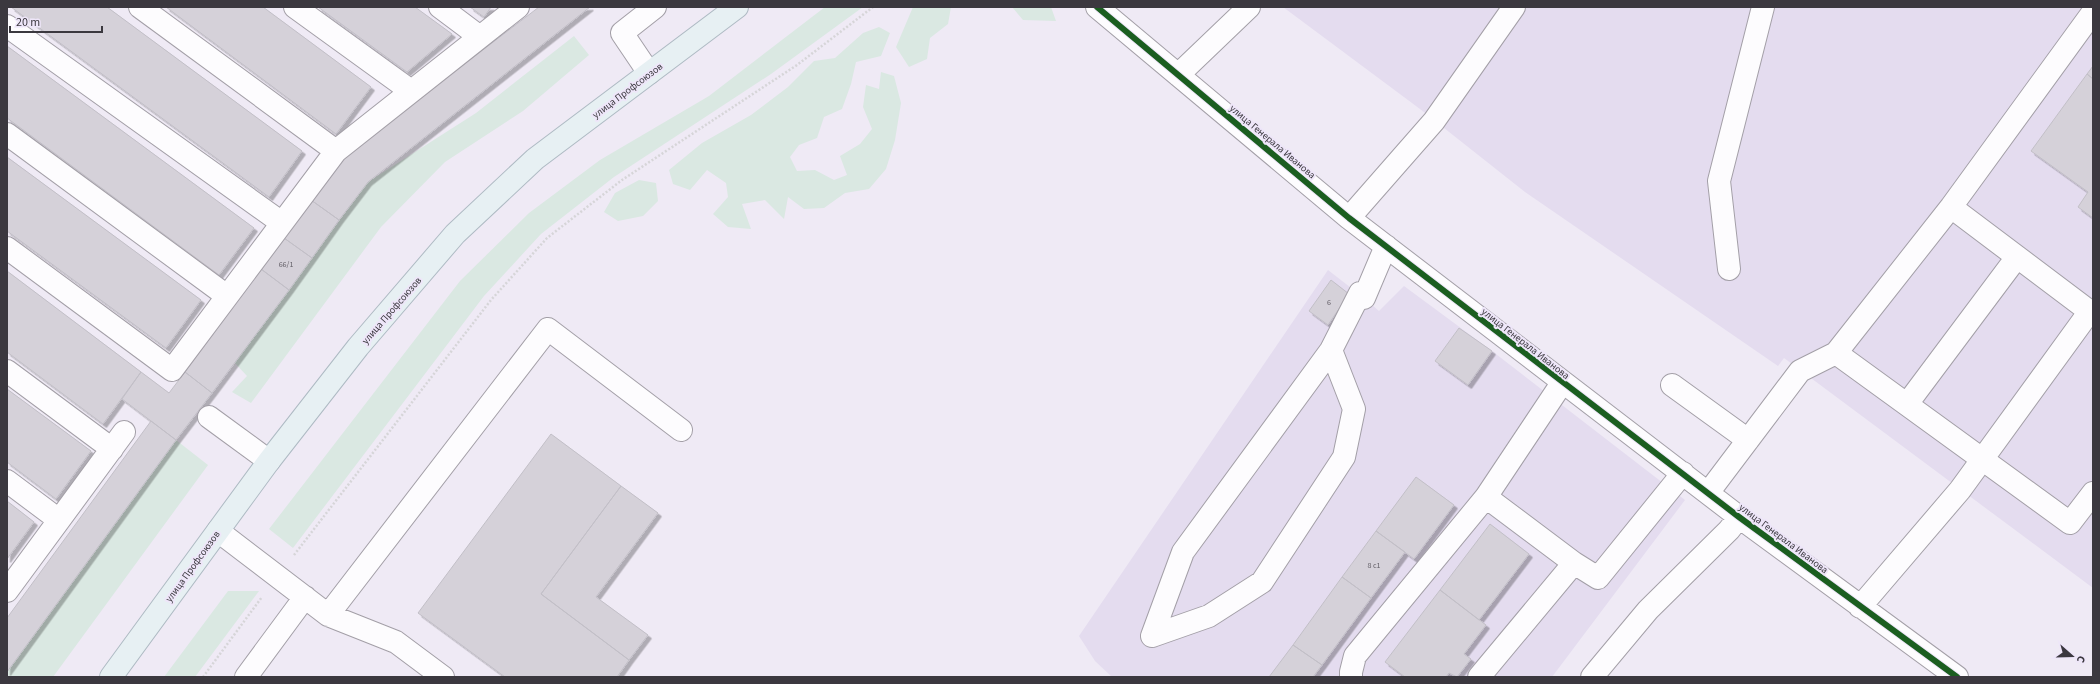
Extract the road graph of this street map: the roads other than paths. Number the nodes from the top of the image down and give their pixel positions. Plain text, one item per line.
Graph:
1 (140, 7) edge
2 (294, 7) edge
3 (440, 7) edge
4 (518, 7) edge
5 (655, 7) edge
6 (737, 7) edge
7 (1097, 7) edge
8 (1249, 7) edge
9 (1763, 7) edge
10 (1507, 10) edge
11 (2093, 12) edge
12 (7, 26) edge
13 (480, 37) junction
14 (649, 73) junction
15 (1178, 75) junction
16 (411, 91) junction
17 (7, 134) edge
18 (336, 150) junction
19 (1951, 207) junction
20 (1349, 218) junction
21 (282, 223) junction
22 (1386, 246) junction
23 (7, 248) edge
24 (2017, 257) junction
25 (1729, 269) dead end
26 (227, 296) junction
27 (2091, 313) edge
28 (1331, 350) junction
29 (1836, 353) junction
30 (7, 371) edge
31 (1562, 383) junction
32 (1672, 385) dead end
33 (1907, 404) junction
34 (209, 418) dead end
35 (681, 430) dead end
36 (1748, 440) junction
37 (1982, 460) junction
38 (269, 461) junction
39 (1683, 473) junction
40 (7, 481) edge
41 (1708, 493) junction
42 (2093, 494) edge
43 (1486, 497) junction
44 (1739, 517) junction
45 (59, 520) junction
46 (218, 531) junction
47 (1574, 563) junction
48 (7, 591) edge
49 (305, 597) junction
50 (1860, 607) junction
51 (328, 615) junction
52 (111, 677) edge
53 (246, 677) edge
54 (443, 677) edge
55 (1351, 677) edge
56 (1479, 677) edge
57 (1592, 677) edge
58 (1957, 677) edge

1 - 18 street
2 - 16 street
3 - 13 street
4 - 13 street
5 - 14 street
6 - 14 main road, улица Профсоюзов
7 - 15 street, улица Генерала Иванова
8 - 15 street
9 - 25 street
10 - 20 street
11 - 19 street
12 - 21 street
13 - 16 street
14 - 38 main road, улица Профсоюзов
15 - 20 street, улица Генерала Иванова
16 - 18 street
17 - 26 street
18 - 21 street
19 - 24 street
19 - 29 street
20 - 22 street, улица Генерала Иванова
21 - 26 street
22 - 28 street
22 - 31 street, улица Генерала Иванова
23 - 26 street
24 - 27 street
24 - 33 street
27 - 37 street
28 - 28 street
29 - 33 street
29 - 36 street
30 - 45 street
31 - 39 street, улица Генерала Иванова
31 - 43 street
32 - 36 street
33 - 37 street
34 - 38 street
35 - 51 street
36 - 41 street
37 - 42 street
37 - 50 street
38 - 46 main road, улица Профсоюзов
39 - 41 street, улица Генерала Иванова
39 - 47 street
40 - 45 street
41 - 44 street, улица Генерала Иванова
43 - 47 street
43 - 55 street
44 - 50 street, улица Генерала Иванова
44 - 57 street
45 - 48 street
46 - 49 street
46 - 52 main road, улица Профсоюзов
47 - 56 street
49 - 51 street
49 - 53 street
50 - 58 street, улица Генерала Иванова
51 - 54 street

